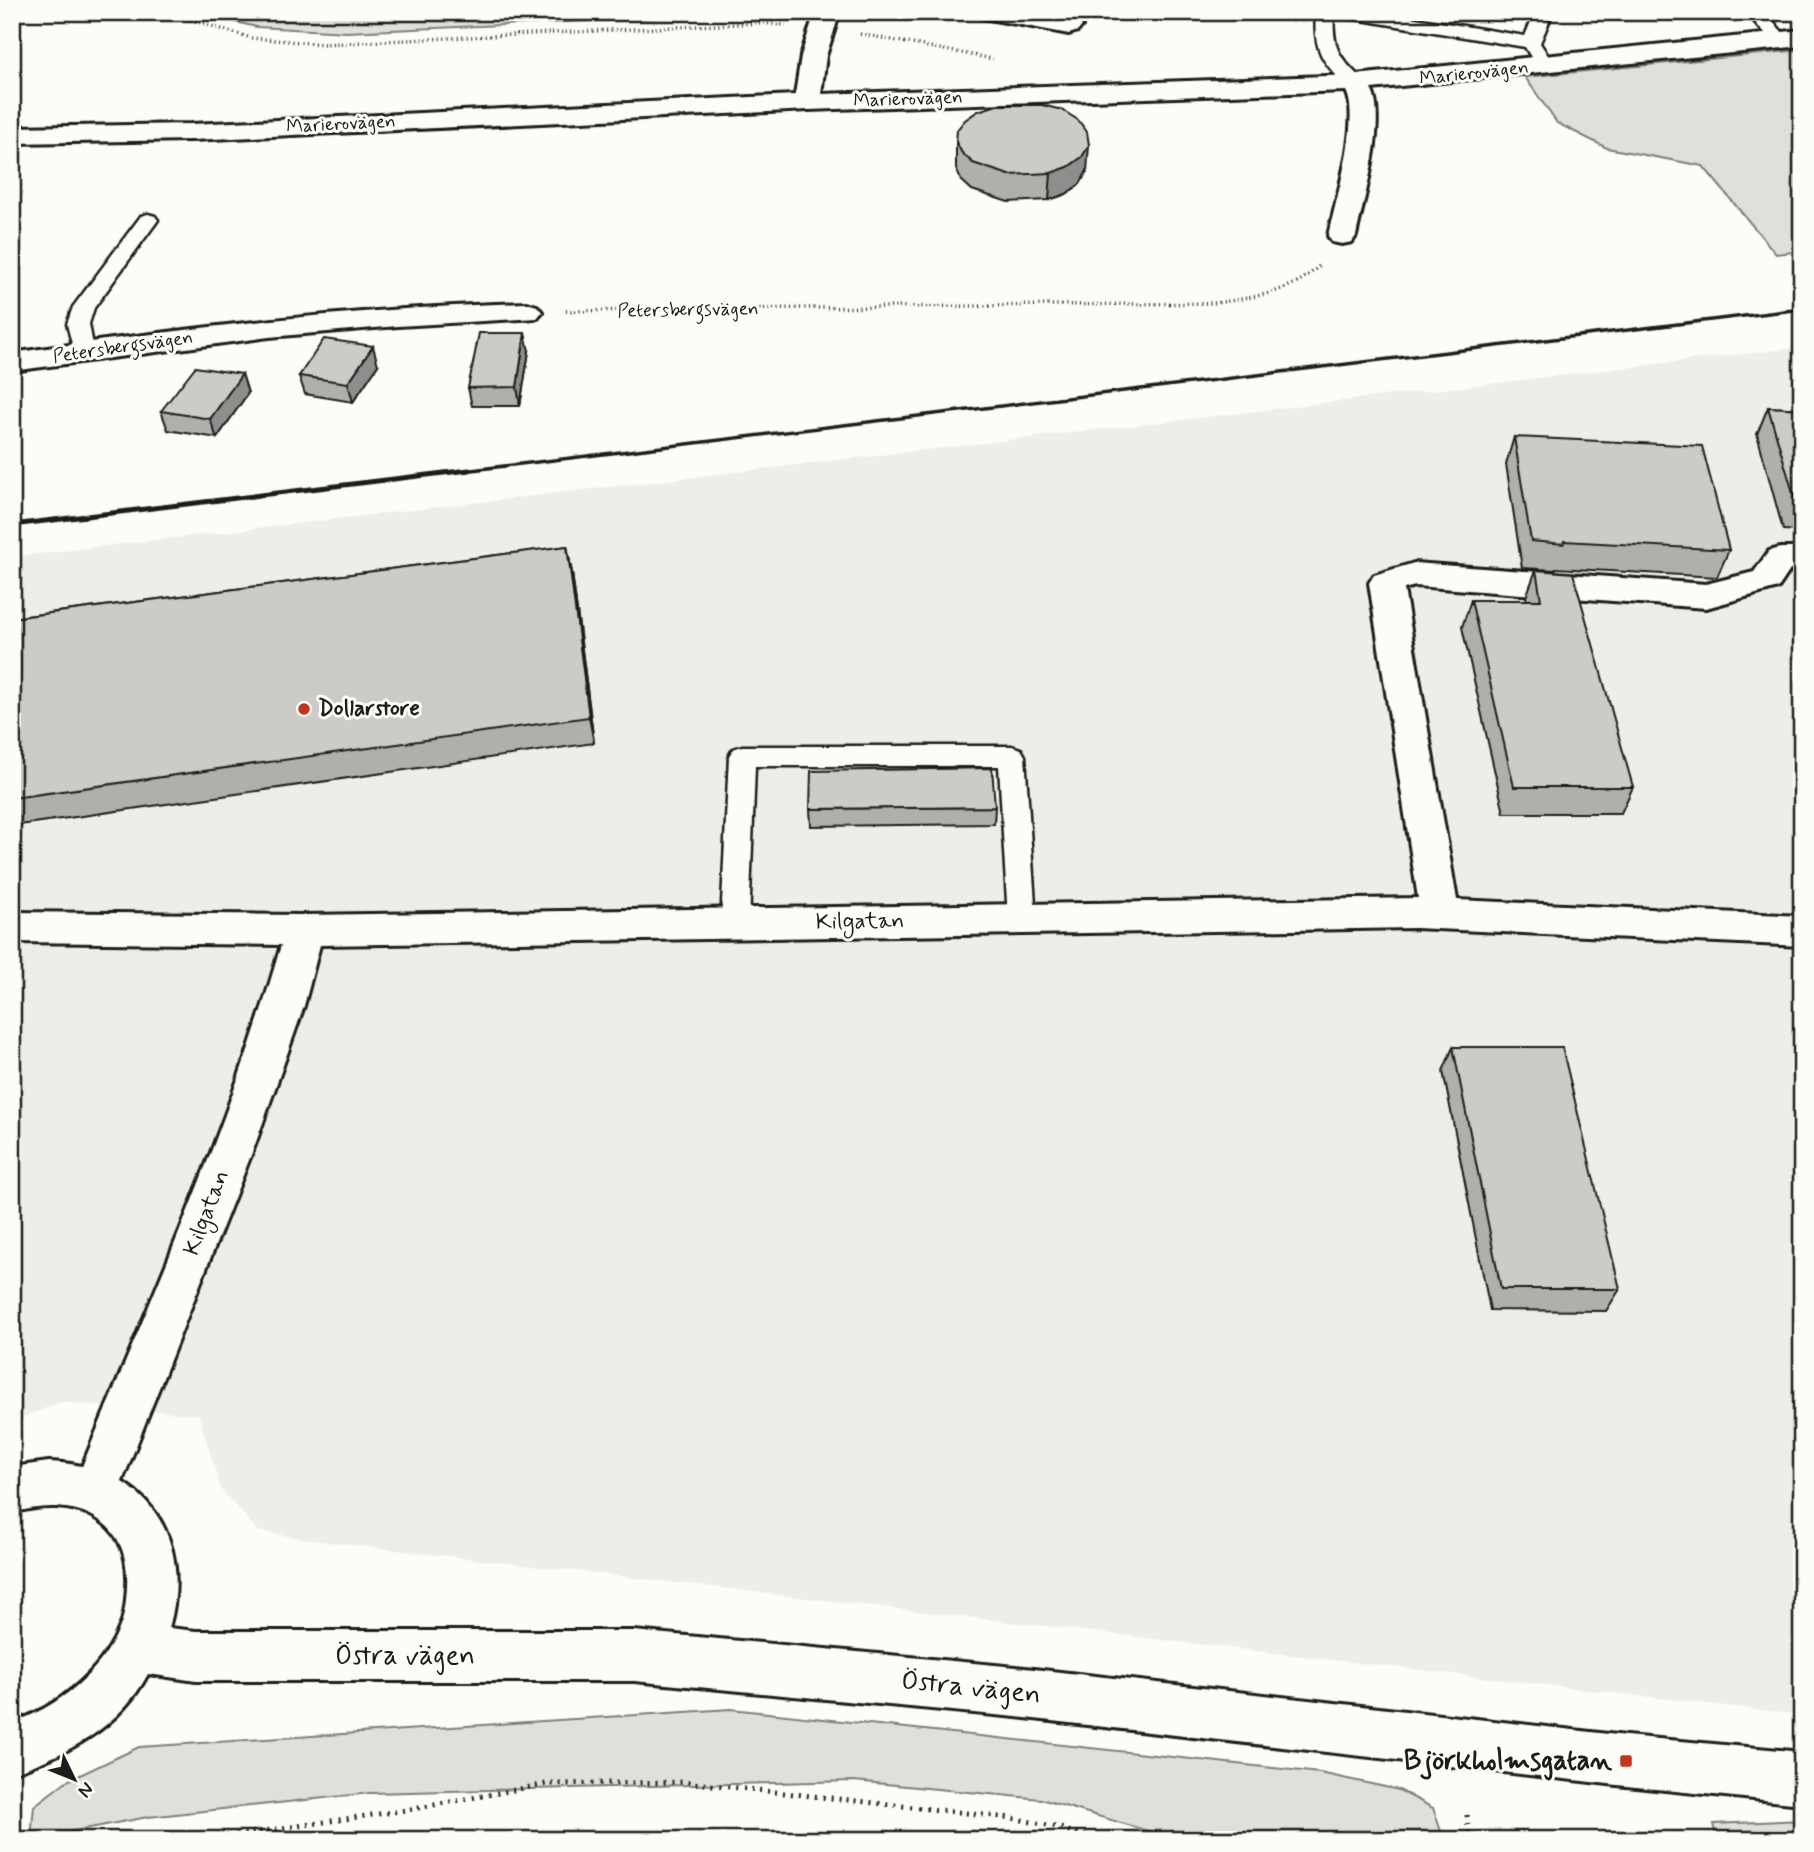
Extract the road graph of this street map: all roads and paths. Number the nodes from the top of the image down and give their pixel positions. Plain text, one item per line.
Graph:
1 (828, 12) edge
2 (989, 12) edge
3 (1325, 12) edge
4 (1343, 12) edge
5 (1544, 12) edge
6 (1714, 12) edge
7 (1754, 13) edge
8 (1069, 26) dead end
9 (1791, 39) edge
10 (1531, 43) junction
11 (1545, 65) junction
12 (1355, 83) junction
13 (808, 102) junction
14 (12, 135) edge
15 (148, 220) dead end
16 (1342, 236) joint
17 (527, 312) joint
18 (83, 351) junction
19 (12, 362) edge
20 (1802, 559) edge
21 (1427, 913) junction
22 (1022, 919) junction
23 (735, 924) junction
24 (12, 927) edge
25 (305, 930) junction
26 (1802, 931) edge
27 (12, 1490) edge
28 (95, 1491) junction
29 (137, 1648) junction
30 (12, 1748) edge
31 (1802, 1778) edge
32 (1467, 1815) dead end
33 (1673, 1833) dead end
34 (180, 1840) edge
35 (1098, 1840) edge
36 (1469, 1840) edge
37 (1686, 1840) edge

1 - 13 street
2 - 8 street
3 - 12 lane
4 - 10 lane
5 - 10 lane
6 - 7 lane
7 - 9 lane
9 - 11 street, Marierovägen
10 - 11 lane
11 - 12 street, Marierovägen
12 - 13 street, Marierovägen
12 - 16 street
13 - 14 street, Marierovägen
15 - 18 lane
16 - 17 path, Petersbergsvägen
17 - 18 street, Petersbergsvägen
18 - 19 street, Petersbergsvägen
20 - 21 street
21 - 22 street, Kilgatan
21 - 26 street, Kilgatan
22 - 23 street, Kilgatan
22 - 23 lane
23 - 25 street, Kilgatan
24 - 25 street, Kilgatan
25 - 28 street, Kilgatan
27 - 28 street
28 - 29 street
29 - 30 street
29 - 31 street, Östra vägen
32 - 36 path
33 - 37 path
34 - 35 path

